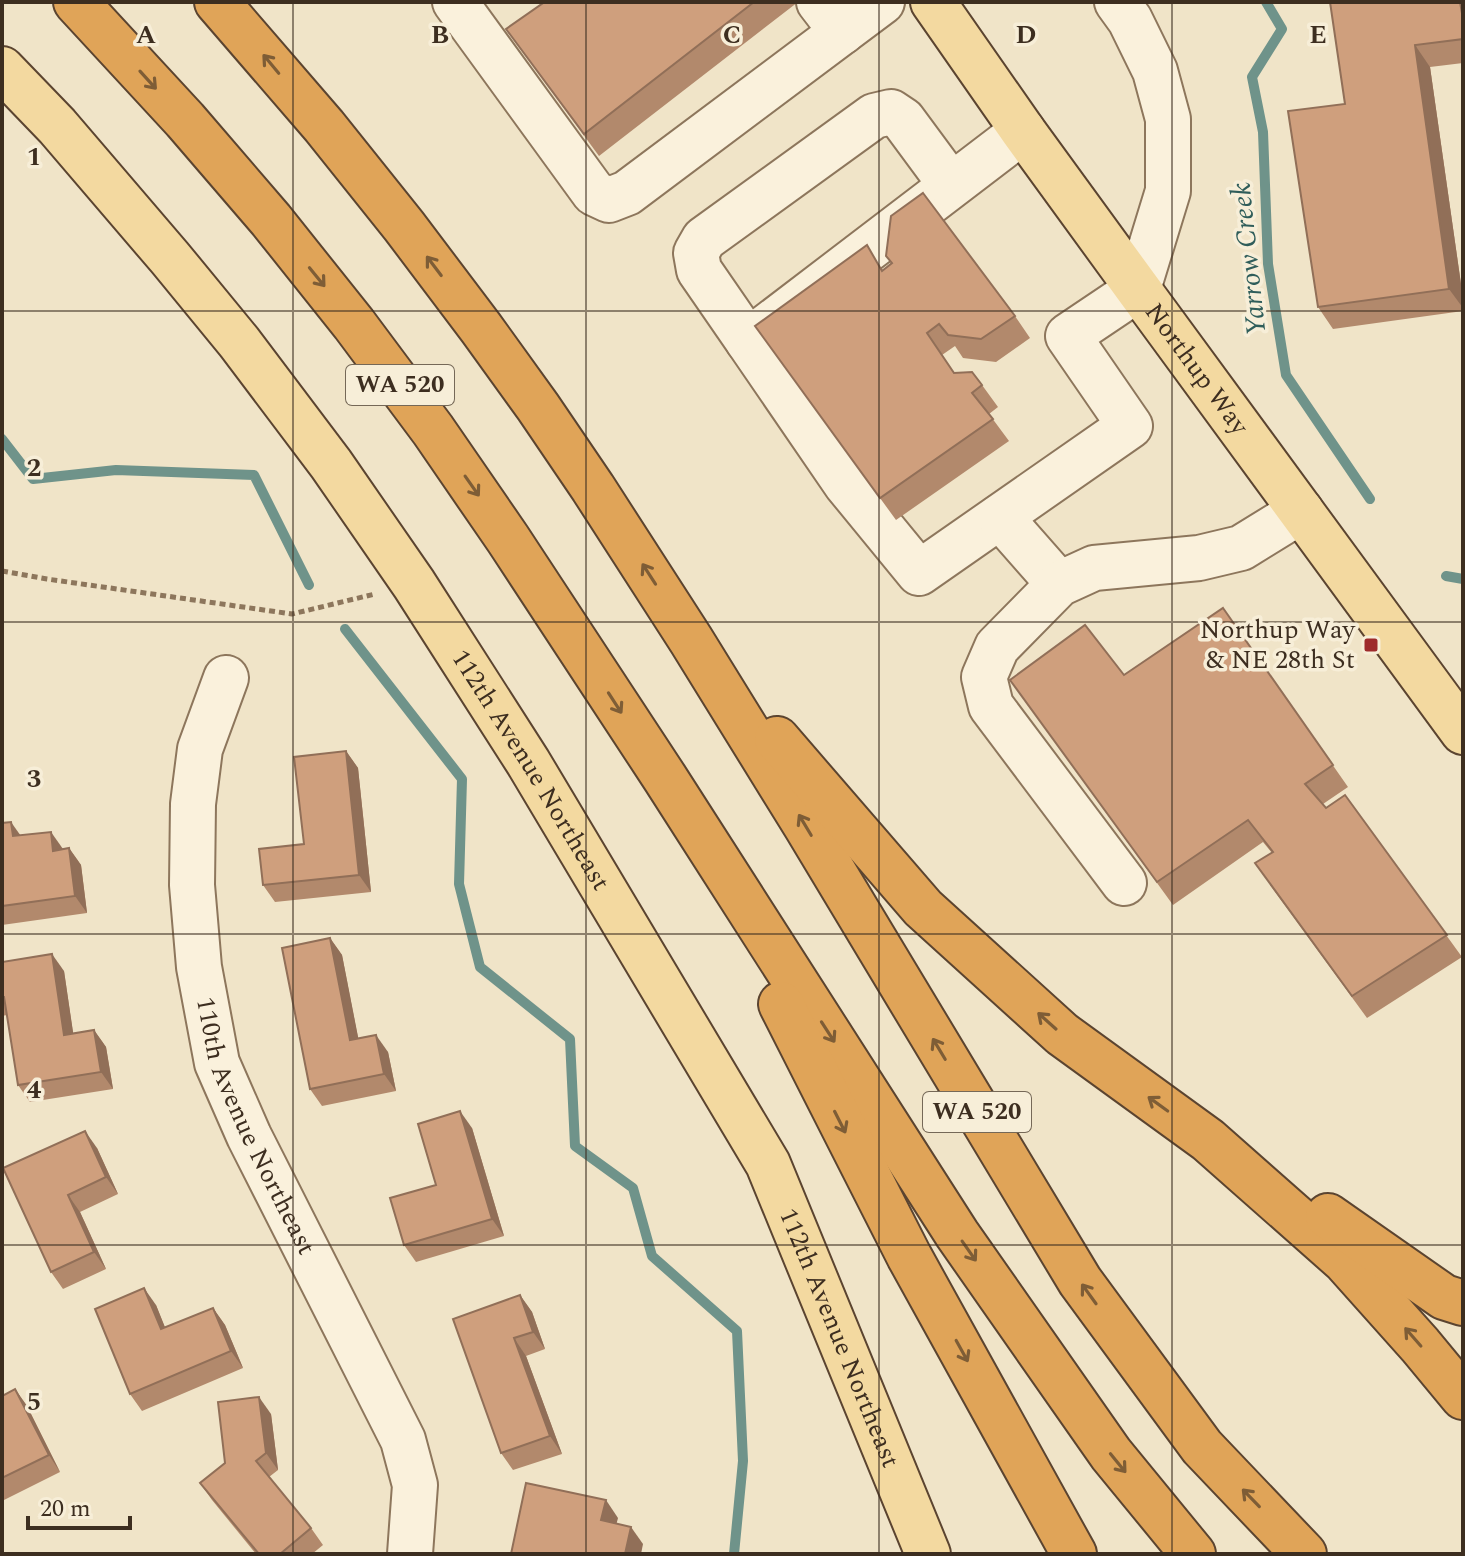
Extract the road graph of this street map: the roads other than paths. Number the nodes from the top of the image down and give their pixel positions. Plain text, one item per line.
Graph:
1 (76, 2) edge
2 (217, 2) edge
3 (455, 2) edge
4 (882, 2) edge
5 (933, 2) edge
6 (1117, 2) edge
7 (830, 17) edge
8 (2, 69) edge
9 (1023, 131) junction
10 (951, 185) junction
11 (1138, 289) junction
12 (748, 341) junction
13 (1301, 511) junction
14 (1000, 517) junction
15 (1059, 584) junction
16 (691, 640) junction
17 (226, 678) dead end
18 (1459, 718) edge
19 (665, 778) junction
20 (1124, 883) dead end
21 (1208, 1140) junction
22 (1463, 1303) edge
23 (1463, 1397) edge
24 (410, 1554) edge
25 (928, 1554) edge
26 (1074, 1554) edge
27 (1193, 1554) edge
28 (1304, 1554) edge

1 -> 19 highway, WA 520
16 -> 2 highway, WA 520
3 - 7 street
4 - 7 street
5 - 9 main road, Northup Way
6 - 11 street
8 - 25 main road, 112th Avenue Northeast
9 - 10 street
9 - 11 main road, Northup Way
10 - 12 street
10 - 12 street
11 - 13 main road, Northup Way
11 - 14 street
12 - 14 street
13 - 15 street
13 - 18 main road, Northup Way
14 - 15 street
15 - 20 street
21 -> 16 highway
28 -> 16 highway, WA 520
17 - 24 street, 110th Avenue Northeast
19 -> 26 highway
19 -> 27 highway, WA 520
21 - 22 highway
23 -> 21 highway

